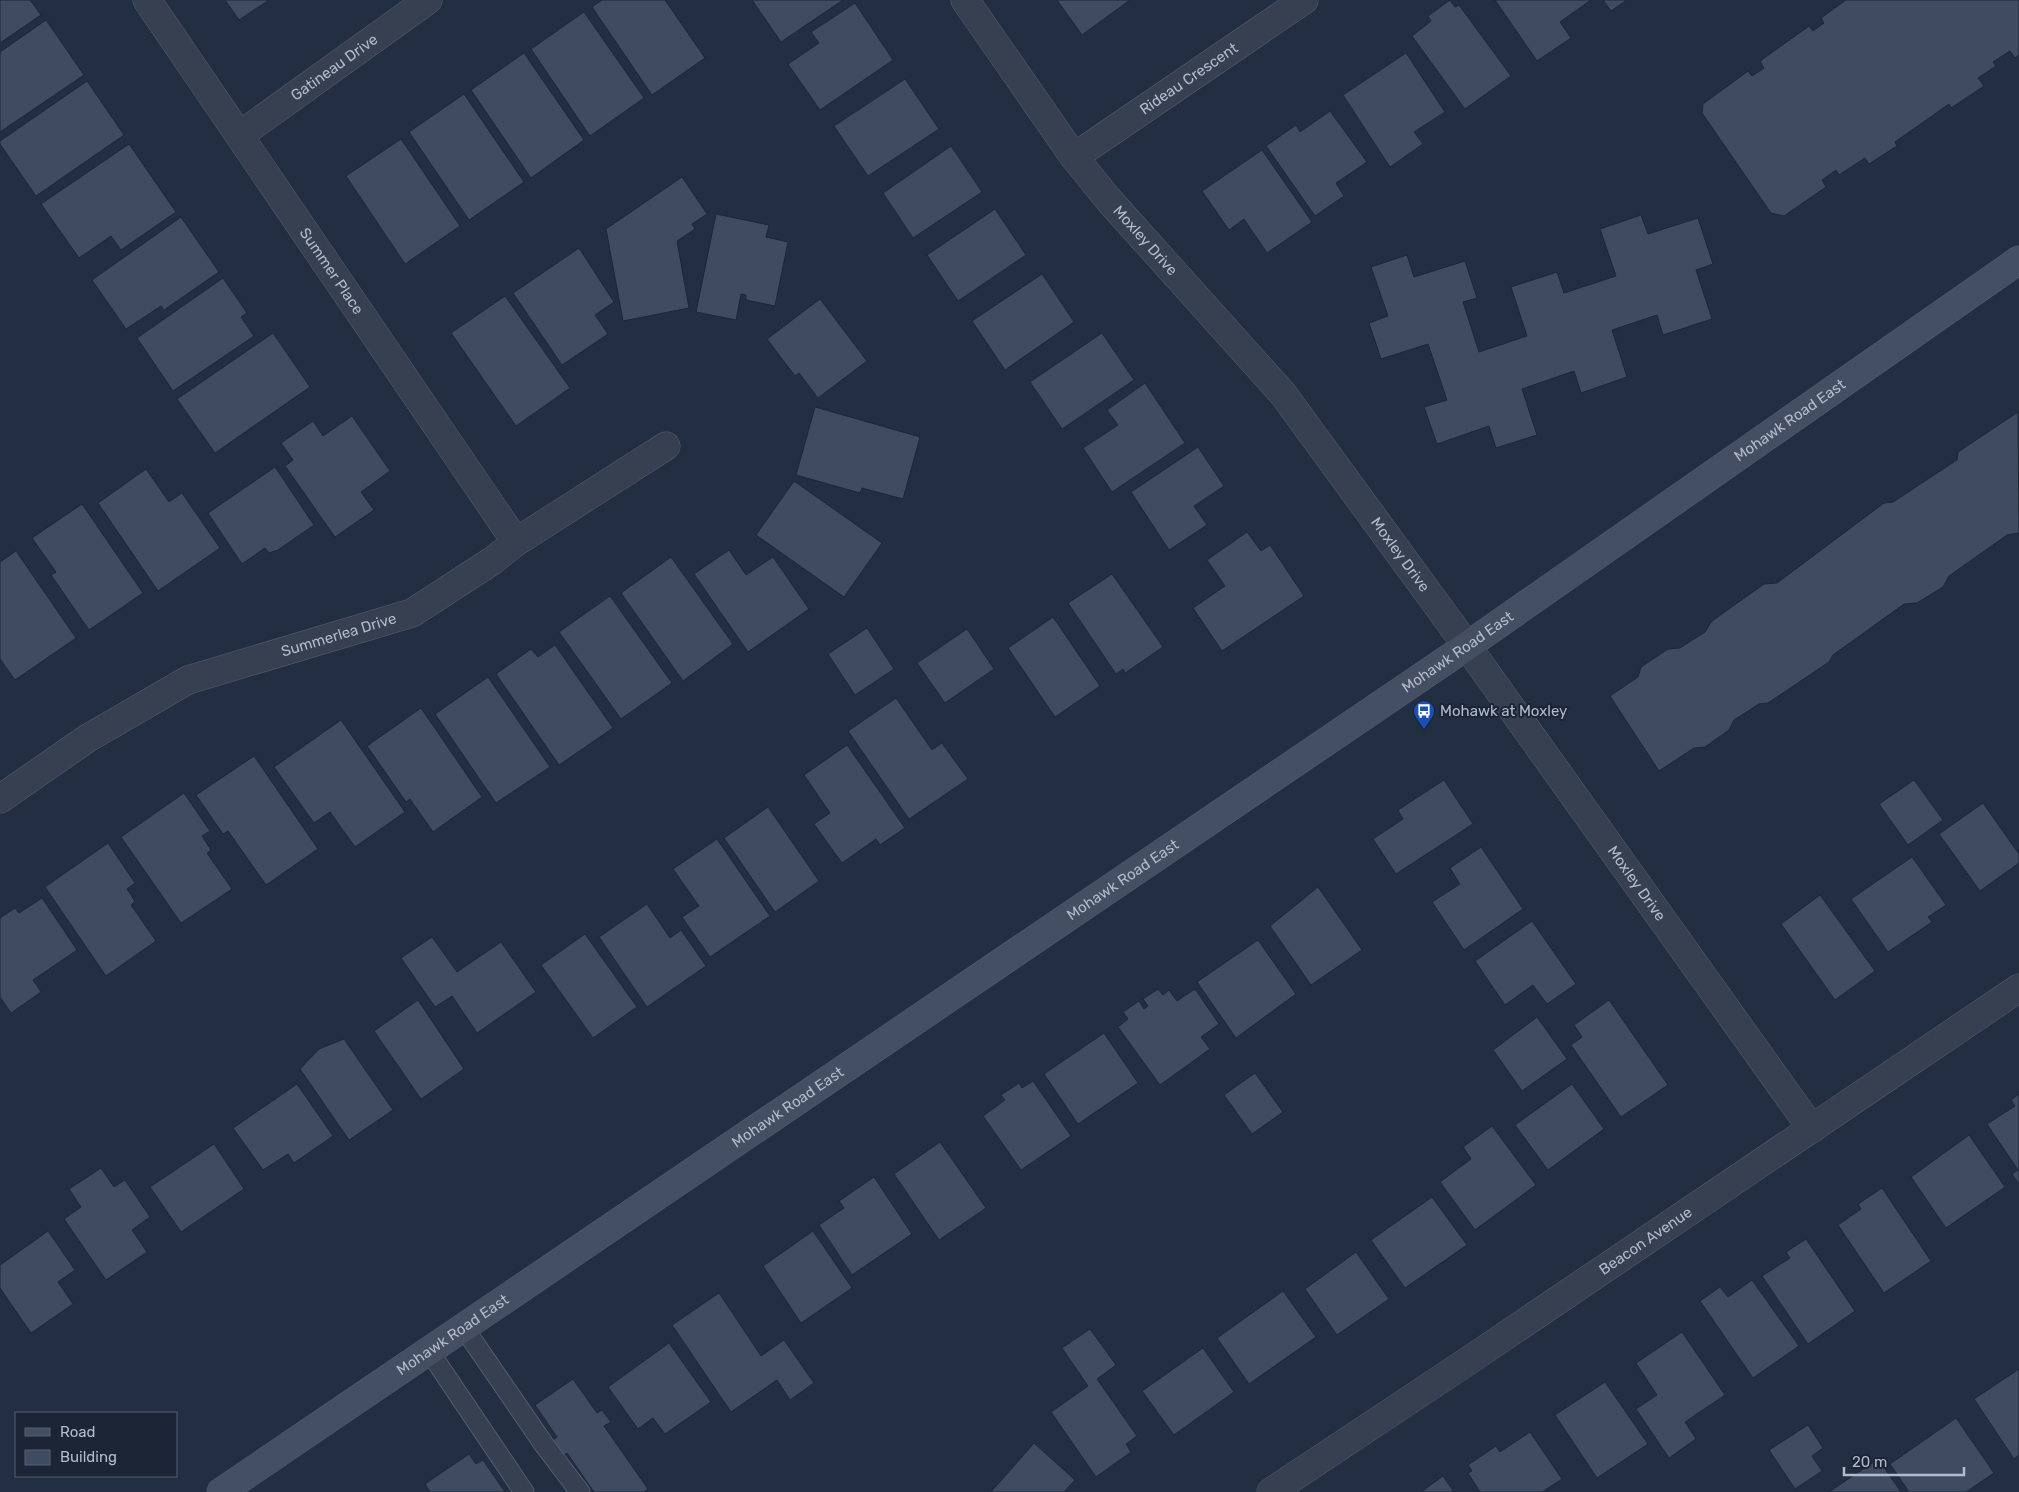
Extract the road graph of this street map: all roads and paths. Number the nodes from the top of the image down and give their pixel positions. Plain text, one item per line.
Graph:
1 (147, 0) edge
2 (428, 0) edge
3 (965, 0) edge
4 (1304, 0) edge
5 (240, 135) junction
6 (1074, 157) junction
7 (2019, 260) edge
8 (666, 446) dead end
9 (516, 542) junction
10 (1467, 646) junction
11 (0, 800) edge
12 (2019, 988) edge
13 (1812, 1129) junction
14 (464, 1328) junction
15 (429, 1352) junction
16 (221, 1492) edge
17 (524, 1492) edge
18 (580, 1492) edge
19 (1271, 1492) edge

1 - 5 street, Summer Place
2 - 5 street, Gatineau Drive
3 - 6 street, Moxley Drive
4 - 6 street, Rideau Crescent
5 - 9 street, Summer Place
6 - 10 street, Moxley Drive
7 - 10 main road, Mohawk Road East
8 - 9 street, Summerlea Drive
9 - 11 street, Summerlea Drive
10 - 13 street, Moxley Drive
10 - 14 main road, Mohawk Road East
12 - 13 street, Beacon Avenue
13 - 19 street, Beacon Avenue
14 - 15 main road, Mohawk Road East
14 - 18 lane
15 - 16 main road, Mohawk Road East
15 - 17 lane

